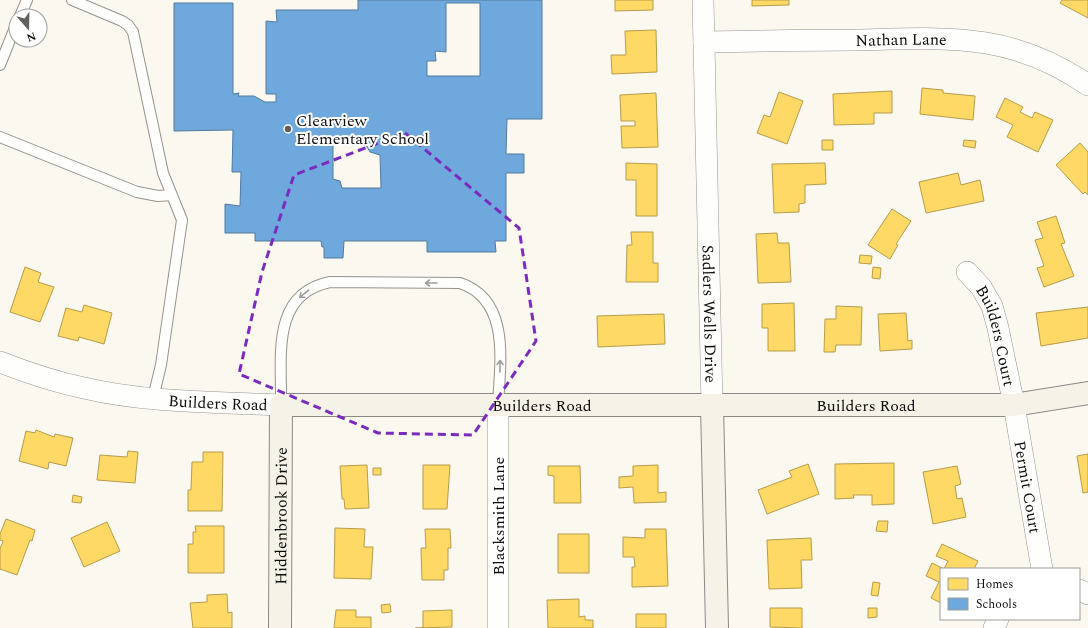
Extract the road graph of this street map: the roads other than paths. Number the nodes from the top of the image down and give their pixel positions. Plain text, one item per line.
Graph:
1 (72, 0) edge
2 (703, 0) edge
3 (704, 42) junction
4 (8, 45) edge
5 (0, 65) edge
6 (1088, 84) edge
7 (0, 137) edge
8 (172, 195) junction
9 (967, 272) dead end
10 (0, 362) edge
11 (1088, 393) edge
12 (153, 398) junction
13 (1014, 404) junction
14 (281, 405) junction
15 (498, 405) junction
16 (712, 405) junction
17 (1042, 568) edge
18 (280, 628) edge
19 (498, 628) edge
20 (717, 628) edge

1 - 8 lane
2 - 3 street, Sadlers Wells Drive
3 - 6 street, Nathan Lane
3 - 16 street, Sadlers Wells Drive
4 - 5 lane
7 - 8 lane
8 - 12 lane
9 - 13 street, Builders Court
10 - 12 street, Builders Road
11 - 13 street, Builders Road
12 - 14 street, Builders Road
13 - 16 street, Builders Road
13 - 17 street, Permit Court
14 - 15 street, Builders Road
15 -> 14 lane
14 - 18 street, Hiddenbrook Drive
15 - 16 street, Builders Road
15 - 19 street, Blacksmith Lane
16 - 20 street, Sadlers Wells Drive

